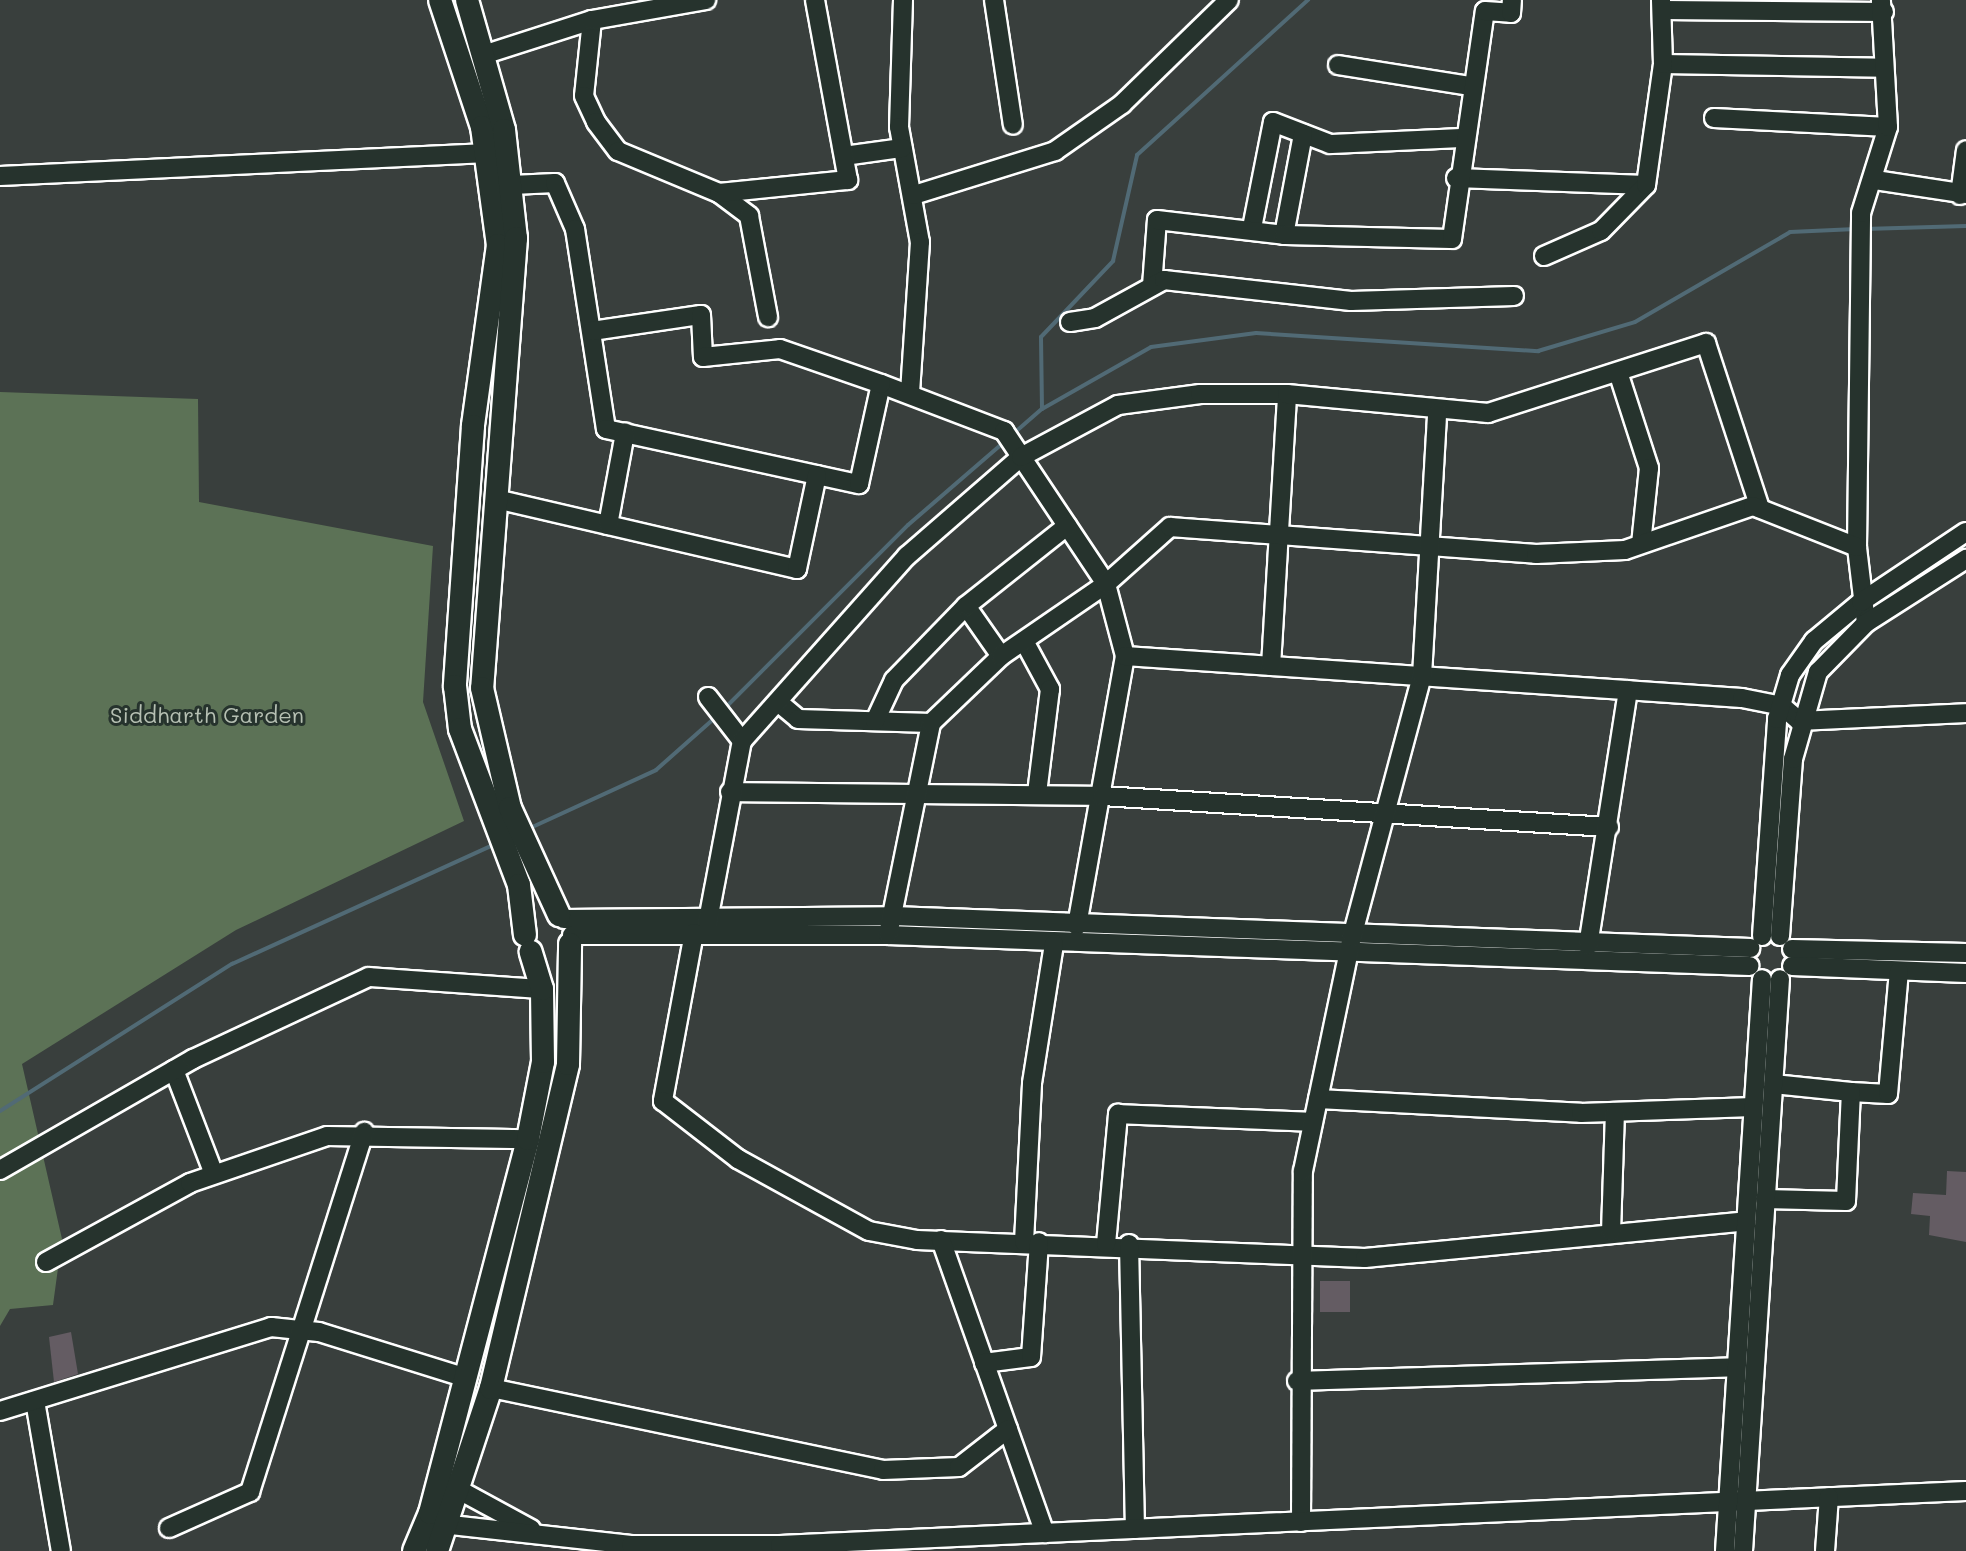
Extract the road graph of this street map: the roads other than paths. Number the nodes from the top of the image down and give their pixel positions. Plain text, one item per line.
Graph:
1 (440, 0) edge
2 (467, 0) edge
3 (706, 0) edge
4 (815, 0) edge
5 (903, 0) edge
6 (994, 0) edge
7 (1229, 0) edge
8 (1512, 0) edge
9 (1662, 5) edge
10 (1883, 6) edge
11 (654, 7) edge
12 (592, 20) junction
13 (483, 55) junction
14 (1663, 64) junction
15 (1338, 65) dead end
16 (1884, 68) junction
17 (1471, 86) junction
18 (1714, 118) dead end
19 (1013, 125) dead end
20 (1888, 127) junction
21 (1303, 134) junction
22 (1463, 138) junction
23 (902, 148) junction
24 (1966, 150) edge
25 (487, 153) junction
26 (844, 156) junction
27 (0, 176) edge
28 (1456, 178) junction
29 (1875, 180) junction
30 (512, 185) junction
31 (1646, 185) junction
32 (719, 193) junction
33 (914, 195) junction
34 (1963, 195) edge
35 (1252, 228) junction
36 (1284, 235) junction
37 (1544, 256) dead end
38 (1152, 286) junction
39 (1514, 296) dead end
40 (768, 317) dead end
41 (1070, 322) dead end
42 (592, 331) junction
43 (1618, 372) junction
44 (881, 384) junction
45 (910, 394) junction
46 (1287, 394) junction
47 (1437, 413) junction
48 (625, 433) junction
49 (1021, 457) junction
50 (817, 475) junction
51 (496, 499) junction
52 (1760, 508) junction
53 (608, 525) junction
54 (1067, 526) junction
55 (1966, 532) edge
56 (1279, 535) junction
57 (1641, 544) junction
58 (1433, 546) junction
59 (1857, 547) junction
60 (1966, 559) edge
61 (1106, 584) junction
62 (1861, 602) junction
63 (966, 606) junction
64 (1866, 623) junction
65 (1024, 641) junction
66 (1001, 656) junction
67 (1125, 656) junction
68 (1271, 666) junction
69 (1422, 676) junction
70 (1628, 690) junction
71 (708, 697) dead end
72 (778, 702) junction
73 (1782, 706) junction
74 (1966, 713) edge
75 (875, 721) junction
76 (1799, 721) junction
77 (931, 723) junction
78 (742, 741) junction
79 (920, 789) junction
80 (730, 792) junction
81 (1037, 793) junction
82 (1102, 796) junction
83 (1391, 811) junction
84 (501, 812) junction
85 (1609, 827) junction
86 (528, 881) junction
87 (893, 916) junction
88 (1077, 926) junction
89 (703, 927) junction
90 (566, 928) junction
91 (888, 935) junction
92 (528, 944) junction
93 (1054, 944) junction
94 (1350, 945) junction
95 (1588, 946) junction
96 (1966, 953) edge
97 (1771, 958) junction
98 (1899, 971) junction
99 (1966, 973) edge
100 (542, 989) junction
101 (174, 1070) junction
102 (1773, 1084) junction
103 (1851, 1092) junction
104 (1318, 1099) junction
105 (1753, 1107) junction
106 (1615, 1112) junction
107 (1313, 1122) junction
108 (364, 1132) junction
109 (528, 1139) junction
110 (0, 1170) edge
111 (214, 1174) junction
112 (1765, 1199) junction
113 (1746, 1221) junction
114 (1611, 1232) junction
115 (941, 1240) junction
116 (1031, 1242) junction
117 (1106, 1244) junction
118 (1129, 1244) junction
119 (1298, 1257) junction
120 (46, 1262) dead end
121 (297, 1330) junction
122 (984, 1363) junction
123 (1735, 1367) junction
124 (467, 1378) junction
125 (1297, 1381) junction
126 (491, 1388) junction
127 (35, 1401) junction
128 (0, 1411) edge
129 (1008, 1429) junction
130 (461, 1491) junction
131 (1966, 1491) edge
132 (1829, 1497) junction
133 (1736, 1502) junction
134 (1301, 1522) junction
135 (451, 1525) junction
136 (169, 1528) dead end
137 (1135, 1529) junction
138 (537, 1532) junction
139 (1045, 1533) junction
140 (631, 1548) edge
141 (781, 1548) edge
142 (61, 1551) edge
143 (414, 1551) edge
144 (437, 1551) edge
145 (1725, 1551) edge
146 (1743, 1551) edge
147 (1825, 1551) edge

1 - 25 main road
2 - 13 main road
3 - 11 street
4 - 26 street
5 - 23 street
6 - 19 street
7 - 33 street
8 - 17 street
9 - 10 street
9 - 14 street
10 - 16 street
11 - 12 street
12 - 13 street
12 - 32 street
13 - 30 main road
14 - 16 street
14 - 31 street
15 - 17 street
16 - 20 street
17 - 22 street
18 - 20 street
20 - 29 street
21 - 22 street
21 - 35 street
21 - 36 street
22 - 28 street
23 - 26 street
23 - 33 street
24 - 34 street
25 - 27 street
25 - 84 main road
26 - 32 street
28 - 31 street
28 - 36 street
29 - 34 street
29 - 59 street
30 - 42 street
30 - 51 main road
31 - 37 street
32 - 40 street
33 - 45 street
35 - 36 street
35 - 38 street
38 - 39 street
38 - 41 street
42 - 44 street
42 - 48 street
43 - 47 street
43 - 52 street
43 - 57 street
44 - 45 street
44 - 50 street
45 - 49 street
46 - 47 street
46 - 49 street
46 - 56 street
47 - 58 street
48 - 50 street
48 - 53 street
49 - 54 street
49 - 72 street
50 - 53 street
51 - 53 street
51 - 84 main road
52 - 57 street
52 - 59 street
54 - 61 street
54 - 63 street
55 - 62 street
56 - 58 street
56 - 61 street
56 - 68 street
57 - 58 street
58 - 69 street
59 - 62 street
60 - 64 street
61 - 65 street
61 - 67 street
62 - 64 street
62 - 73 street
63 - 66 street
63 - 75 street
64 - 76 street
65 - 66 street
65 - 81 street
66 - 77 street
67 - 68 street
67 - 82 street
68 - 69 street
69 - 70 street
69 - 83 street
70 - 73 street
70 - 85 street
71 - 78 street
72 - 75 street
72 - 78 street
73 - 76 street
73 - 97 street
74 - 76 street
75 - 77 street
76 - 97 street
77 - 79 street
78 - 80 street
79 - 80 street
79 - 81 street
79 - 87 street
80 - 89 street
81 - 82 street
82 - 83 street
82 - 88 street
83 - 85 street
83 - 94 street
84 - 86 main road
85 - 95 street
86 - 90 main road
86 - 92 main road
87 - 88 street
87 - 89 street
87 - 91 street
88 - 94 street
89 - 90 street
89 - 91 street
89 - 115 street
90 - 92 main road
90 - 92 main road
90 - 126 main road
91 - 93 street
92 - 100 main road
93 - 94 street
93 - 116 street
94 - 95 street
94 - 97 street
94 - 104 street
95 - 97 street
96 - 97 street
97 - 98 street
97 - 102 street
97 - 105 street
98 - 99 street
98 - 103 street
100 - 101 street
100 - 109 main road
101 - 110 street
101 - 111 street
102 - 103 street
102 - 112 street
103 - 112 street
104 - 106 street
104 - 107 street
105 - 106 street
105 - 113 street
106 - 114 street
107 - 117 street
107 - 119 street
108 - 109 street
108 - 111 street
108 - 121 street
109 - 124 main road
111 - 120 street
112 - 133 street
113 - 114 street
113 - 123 street
114 - 119 street
115 - 116 street
115 - 122 street
116 - 117 street
116 - 122 street
117 - 118 street
118 - 119 street
118 - 137 street
119 - 125 street
121 - 124 street
121 - 127 street
121 - 136 street
122 - 129 street
123 - 125 street
123 - 133 street
124 - 143 main road
125 - 134 street
126 - 129 street
126 - 130 main road
127 - 128 street
127 - 142 street
129 - 139 street
130 - 135 main road
130 - 138 street
131 - 132 street
132 - 133 street
132 - 147 street
133 - 134 street
133 - 145 street
133 - 146 street
134 - 137 street
135 - 138 street
135 - 144 main road
137 - 139 street
138 - 140 street
139 - 141 street
140 - 141 street

